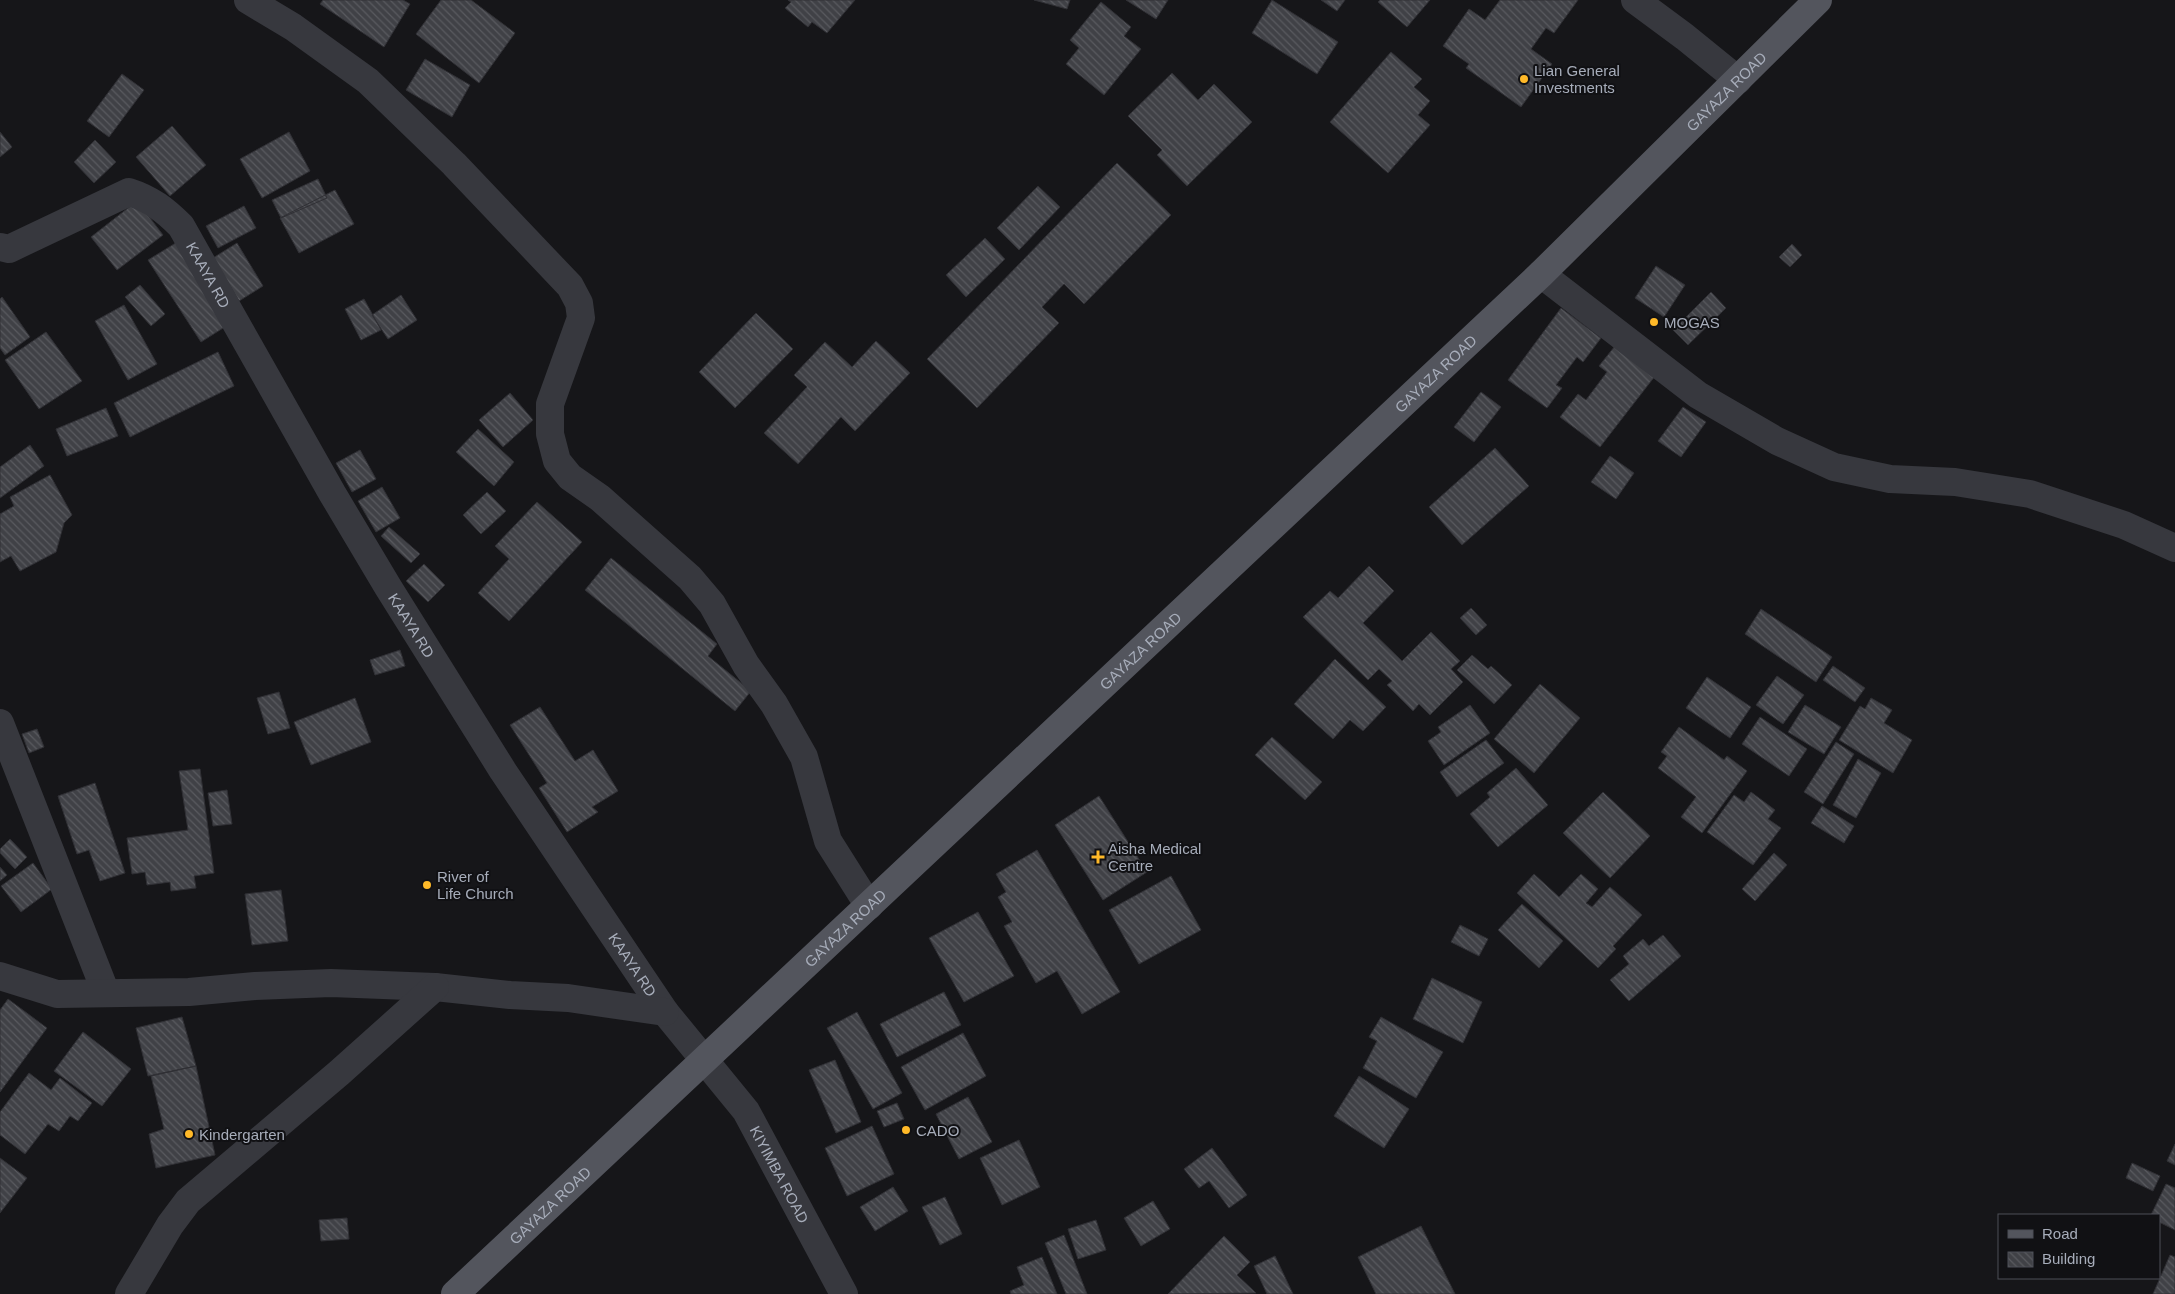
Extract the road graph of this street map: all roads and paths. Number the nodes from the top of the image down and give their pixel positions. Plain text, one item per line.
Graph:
1 (248, 0) edge
2 (1635, 0) edge
3 (1818, 0) edge
4 (1738, 80) junction
5 (0, 246) edge
6 (1540, 274) junction
7 (2175, 548) edge
8 (0, 723) edge
9 (869, 906) junction
10 (0, 976) edge
11 (435, 986) junction
12 (106, 993) junction
13 (665, 1012) junction
14 (704, 1061) junction
15 (129, 1294) edge
16 (455, 1294) edge
17 (844, 1294) edge

1 - 9 street
2 - 4 street
3 - 4 main road, GAYAZA ROAD
4 - 6 main road, GAYAZA ROAD
5 - 13 street, KAAYA RD
6 - 7 street
6 - 9 main road, GAYAZA ROAD
8 - 12 street
9 - 14 main road, GAYAZA ROAD
10 - 12 street
11 - 12 street
11 - 13 street
11 - 15 street
13 - 14 street, KAAYA RD
14 - 16 main road, GAYAZA ROAD
14 - 17 street, KIYIMBA ROAD

